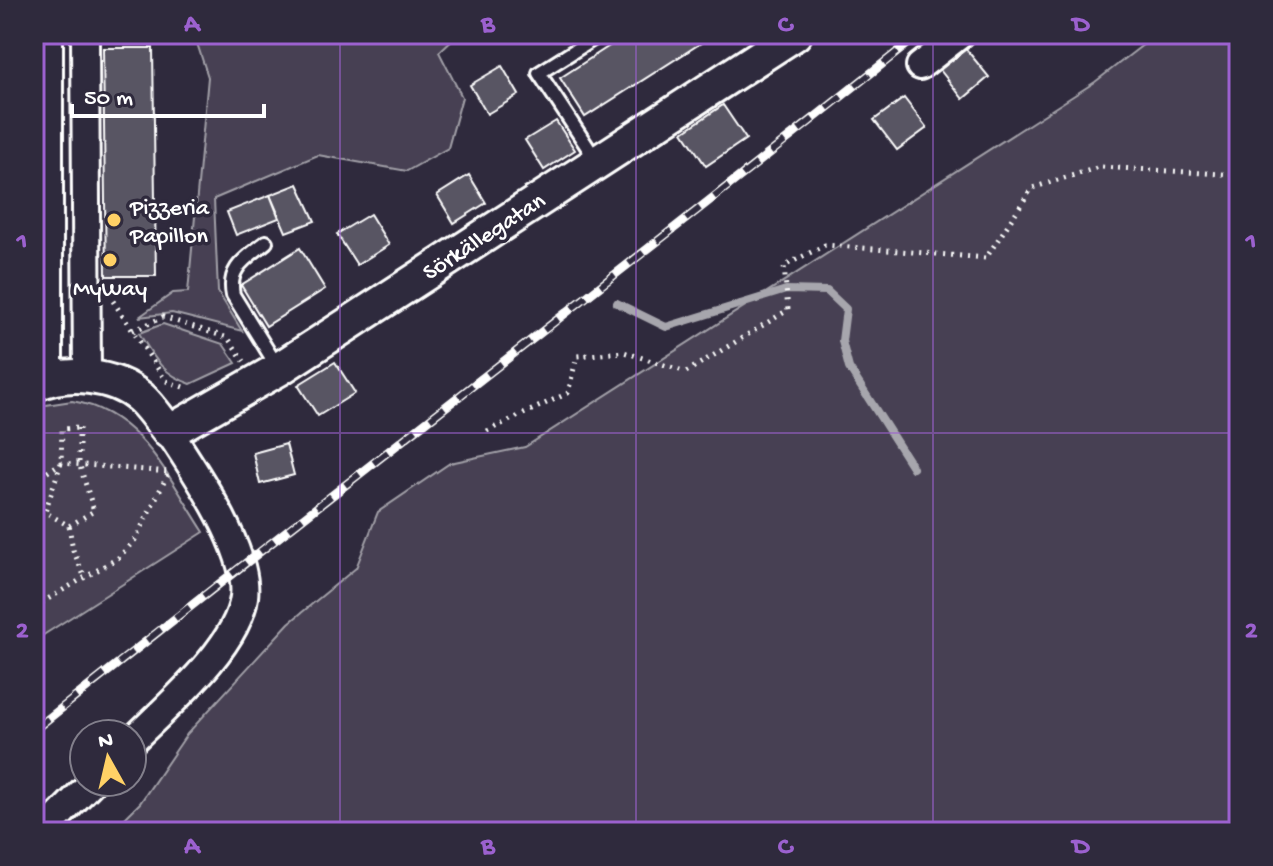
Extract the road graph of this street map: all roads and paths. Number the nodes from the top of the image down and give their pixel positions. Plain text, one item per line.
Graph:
1 (49, 34) edge
2 (85, 34) edge
3 (601, 34) edge
4 (961, 34) edge
5 (780, 38) edge
6 (920, 66) dead end
7 (596, 160) junction
8 (1239, 175) edge
9 (266, 242) dead end
10 (111, 298) dead end
11 (133, 331) junction
12 (274, 361) junction
13 (87, 376) junction
14 (42, 382) edge
15 (191, 388) dead end
16 (487, 431) dead end
17 (169, 432) junction
18 (61, 463) junction
19 (79, 463) junction
20 (34, 481) edge
21 (69, 526) junction
22 (85, 578) junction
23 (34, 607) edge
24 (148, 725) edge
25 (76, 798) edge
26 (43, 832) edge

1 - 14 street
2 - 13 street
3 - 7 lane
4 - 6 street
5 - 7 street, Sörkällegatan
7 - 12 street, Sörkällegatan
8 - 16 path
9 - 12 lane
10 - 11 path
11 - 12 path
11 - 15 path
12 - 17 street, Sörkällegatan
13 - 14 street
13 - 17 street
17 - 24 street
18 - 19 path
18 - 19 path
18 - 20 path
18 - 21 path
19 - 21 path
19 - 22 path
21 - 22 path
22 - 23 path
25 - 26 street

